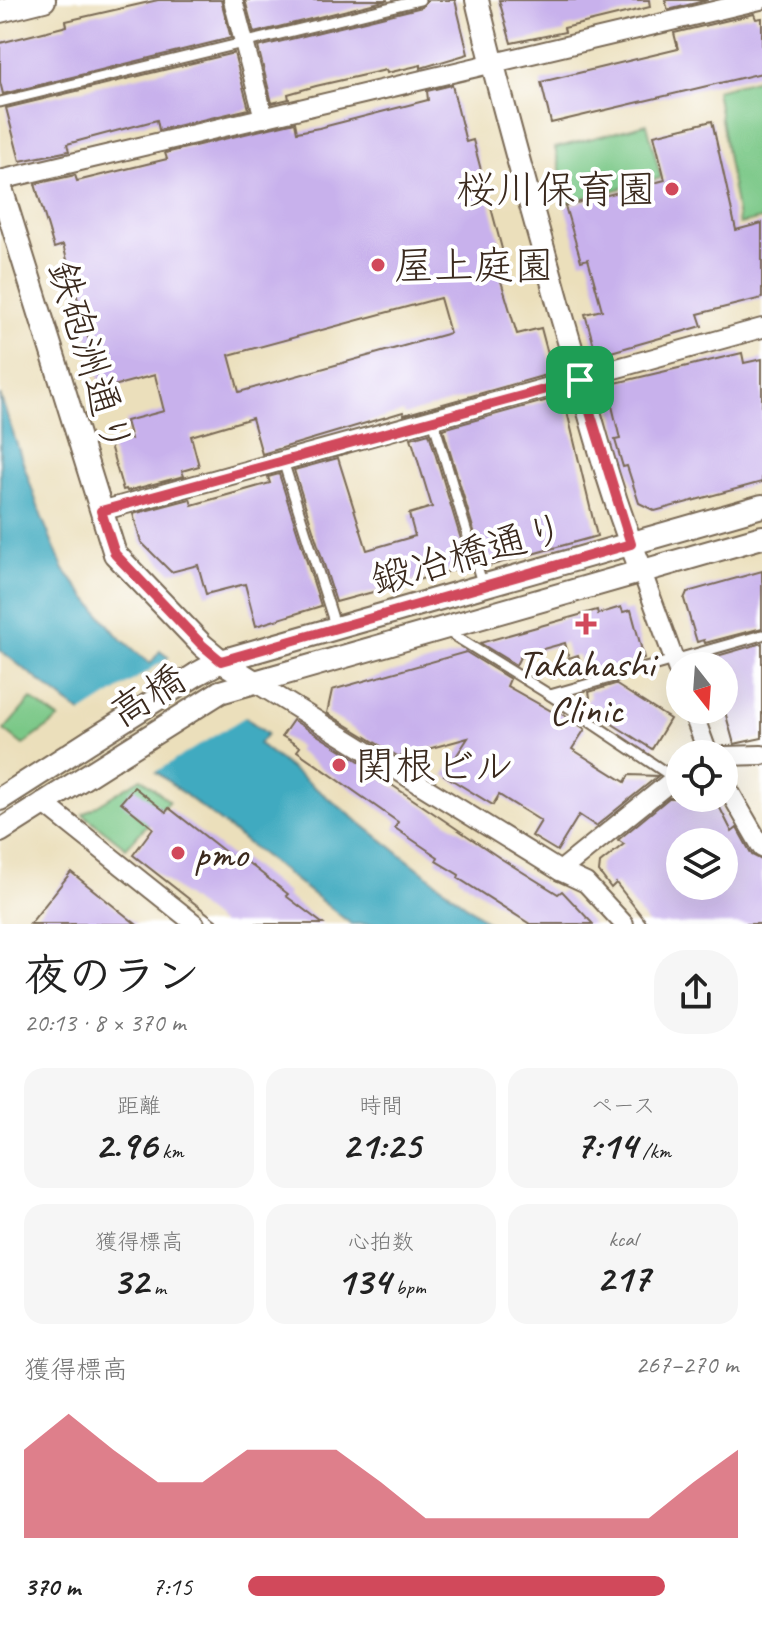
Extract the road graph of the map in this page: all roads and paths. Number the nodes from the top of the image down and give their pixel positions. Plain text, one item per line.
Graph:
1 (44, 0) edge
2 (233, 0) edge
3 (420, 0) edge
4 (477, 0) edge
5 (760, 0) edge
6 (725, 4) edge
7 (0, 11) edge
8 (244, 43) junction
9 (492, 63) junction
10 (0, 102) edge
11 (264, 118) junction
12 (0, 183) edge
13 (762, 328) edge
14 (580, 380) junction
15 (433, 420) junction
16 (283, 461) junction
17 (762, 506) edge
18 (101, 511) junction
19 (762, 537) edge
20 (631, 544) junction
21 (642, 572) junction
22 (483, 586) junction
23 (336, 628) junction
24 (443, 629) junction
25 (762, 635) edge
26 (671, 652) edge
27 (720, 652) edge
28 (221, 661) junction
29 (666, 671) edge
30 (197, 674) joint
31 (253, 681) junction
32 (220, 692) joint
33 (550, 695) junction
34 (762, 755) edge
35 (738, 756) edge
36 (666, 769) edge
37 (666, 785) edge
38 (0, 799) edge
39 (42, 802) junction
40 (738, 806) edge
41 (0, 831) edge
42 (762, 848) edge
43 (560, 871) junction
44 (195, 924) edge
45 (624, 924) edge

1 - 7 street
2 - 8 street
3 - 8 lane
4 - 9 street
5 - 6 street
6 - 9 street
8 - 10 lane
8 - 11 street
9 - 11 street
9 - 14 street
11 - 12 street
12 - 18 street, 鉄砲洲通り
13 - 14 street
14 - 15 street
14 - 20 street
15 - 16 street
15 - 22 lane
16 - 18 street
16 - 23 lane
17 - 20 street, 鍛冶橋通り
18 - 28 street, 鉄砲洲通り
19 - 21 street, 鍛冶橋通り
20 - 21 street
20 - 22 street, 鍛冶橋通り
21 - 24 street, 鍛冶橋通り
21 - 26 street
22 - 23 street, 鍛冶橋通り
23 - 28 street, 鍛冶橋通り
24 - 31 street, 鍛冶橋通り
24 - 33 lane
25 - 27 lane
28 - 30 street, 鍛冶橋通り
28 - 31 street, 鉄砲洲通り
29 - 33 lane
30 - 38 street, 高橋, bridge
31 - 32 street, 鍛冶橋通り
31 - 43 street
32 - 39 street, 高橋, bridge
33 - 36 lane
34 - 35 street
37 - 43 street
39 - 41 street
39 - 44 street
40 - 42 street
43 - 45 street

